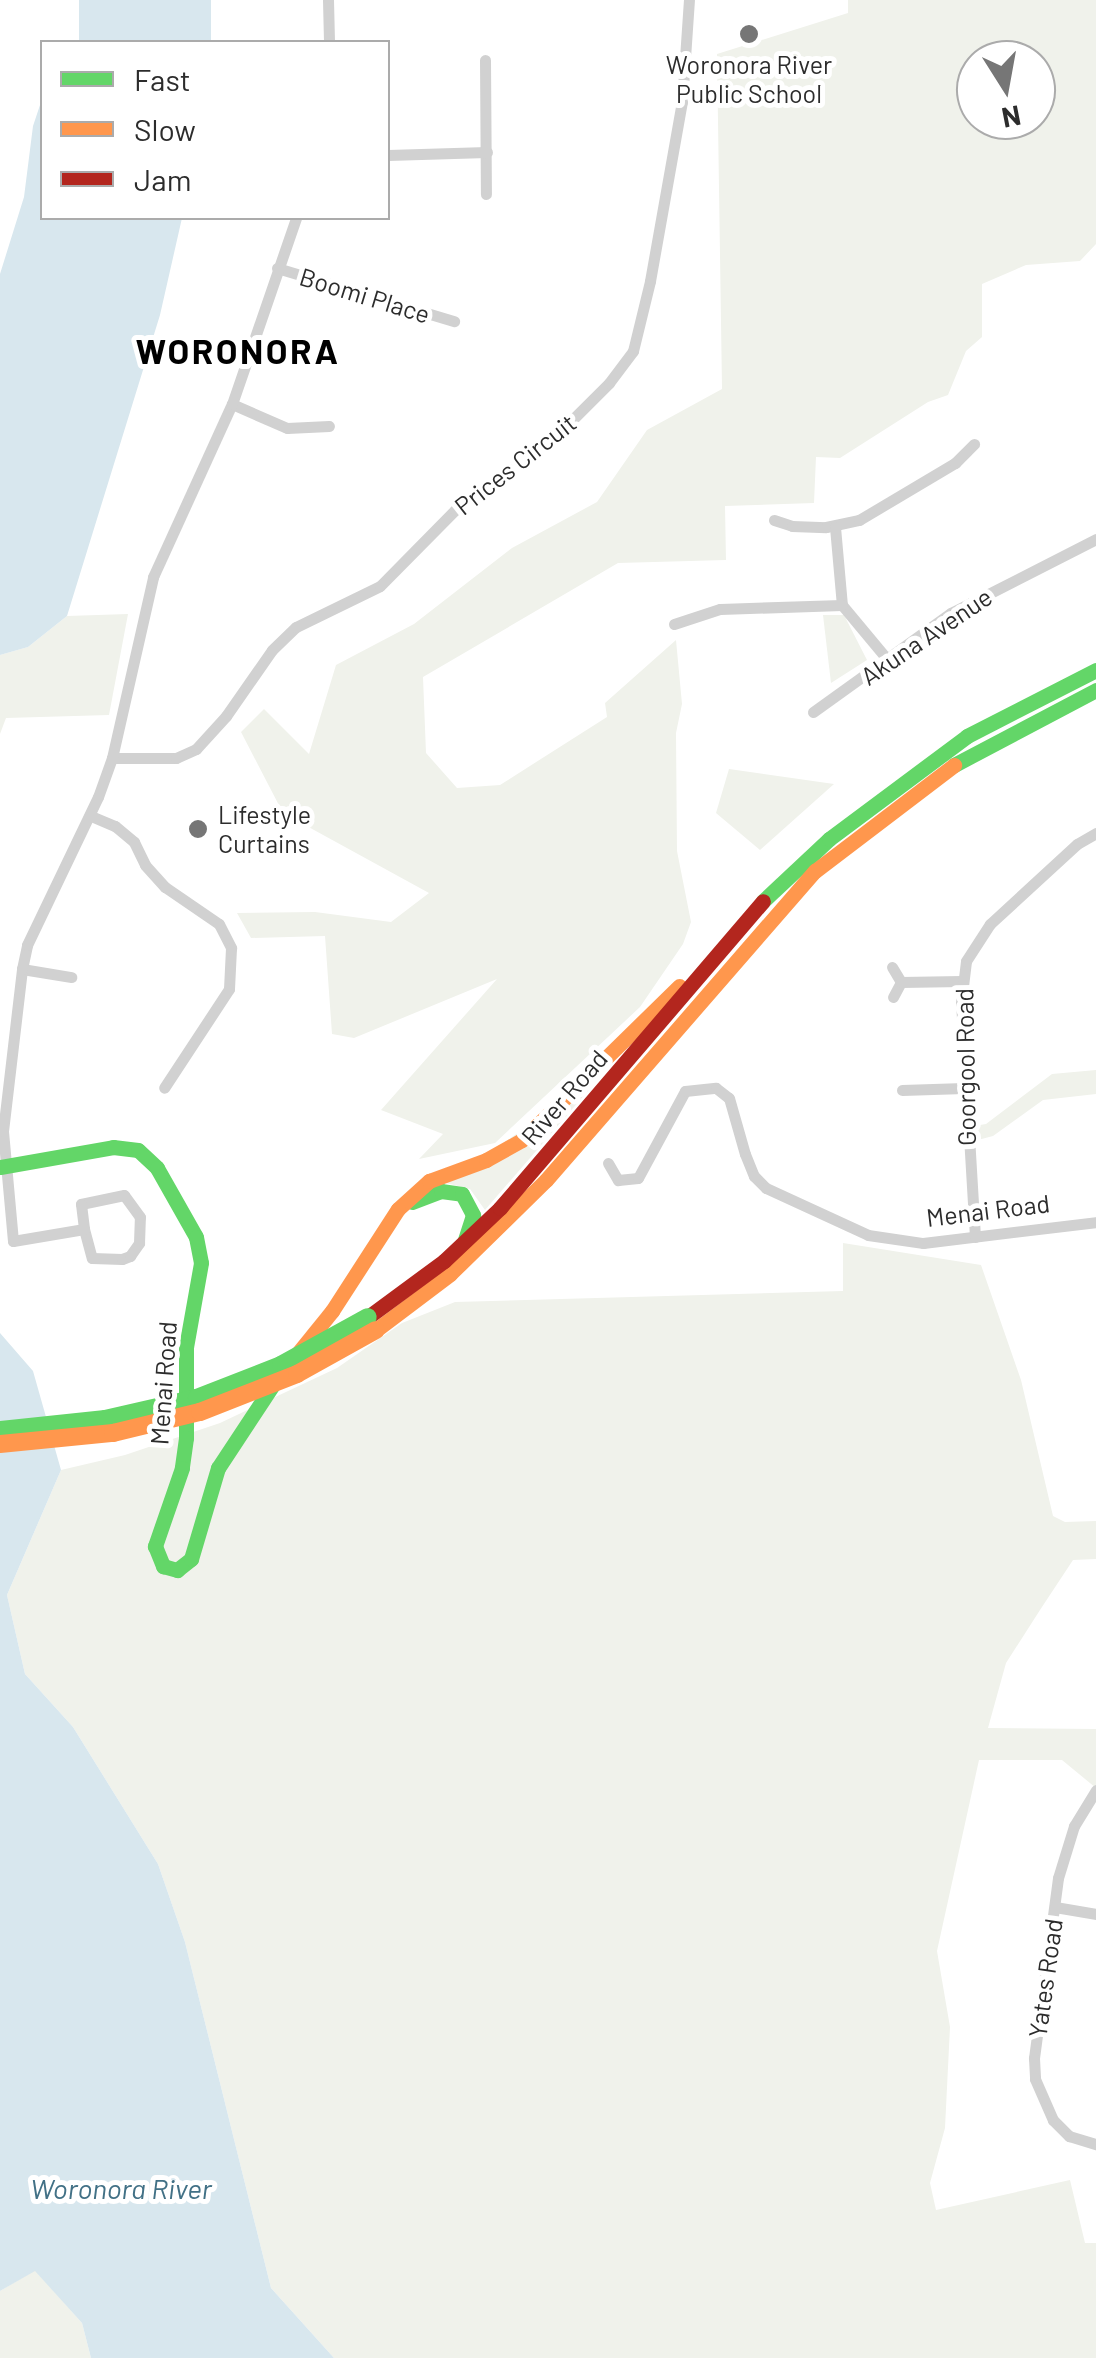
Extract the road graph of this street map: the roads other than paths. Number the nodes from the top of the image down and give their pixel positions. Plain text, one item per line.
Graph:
1 (328, 0) edge
2 (689, 0) edge
3 (329, 40) edge
4 (485, 60) dead end
5 (487, 152) junction
6 (390, 155) edge
7 (486, 194) dead end
8 (295, 220) edge
9 (277, 268) junction
10 (454, 321) dead end
11 (232, 404) junction
12 (329, 426) dead end
13 (974, 444) dead end
14 (774, 520) dead end
15 (836, 527) junction
16 (1096, 539) edge
17 (842, 605) junction
18 (674, 624) dead end
19 (887, 659) junction
20 (1096, 670) edge
21 (1096, 690) edge
22 (813, 712) dead end
23 (112, 758) junction
24 (91, 816) junction
25 (1096, 833) edge
26 (727, 943) junction
27 (892, 967) dead end
28 (22, 969) junction
29 (71, 977) dead end
30 (962, 981) junction
31 (902, 982) junction
32 (893, 997) dead end
33 (164, 1088) dead end
34 (964, 1088) junction
35 (902, 1090) dead end
36 (608, 1163) dead end
37 (2, 1167) edge
38 (398, 1210) junction
39 (1096, 1222) edge
40 (84, 1229) junction
41 (975, 1237) junction
42 (463, 1245) junction
43 (372, 1323) junction
44 (0, 1430) edge
45 (0, 1444) edge
46 (1096, 1790) edge
47 (1055, 1907) junction
48 (1096, 1914) edge
49 (1096, 2144) edge

1 - 3 street
2 - 23 street, Prices Circuit
4 - 5 street
5 - 6 street
5 - 7 street
8 - 9 street
9 - 10 street, Boomi Place
9 - 11 street
11 - 12 street
11 - 23 street
13 - 15 street
14 - 15 street
15 - 17 street
16 - 19 street, Akuna Avenue
17 - 18 street
17 - 19 street
19 - 22 street, Akuna Avenue
20 - 26 main road, River Road
21 - 43 main road, River Road
23 - 24 street
24 - 28 street
24 - 33 street
25 - 30 street, Goorgool Road
26 - 38 main road
26 - 42 main road, River Road
27 - 31 street
28 - 29 street
28 - 37 street
30 - 31 street
30 - 34 street, Goorgool Road
31 - 32 street
34 - 35 street
34 - 41 street, Goorgool Road
36 - 41 street, Menai Road
37 - 38 main road, Menai Road
37 - 40 street
38 - 42 main road
39 - 41 street, Menai Road
40 - 40 street
42 - 43 main road, River Road
43 - 44 main road, River Road, bridge
43 - 45 main road, River Road, bridge
46 - 47 street, Yates Road
47 - 48 street
47 - 49 street, Yates Road

